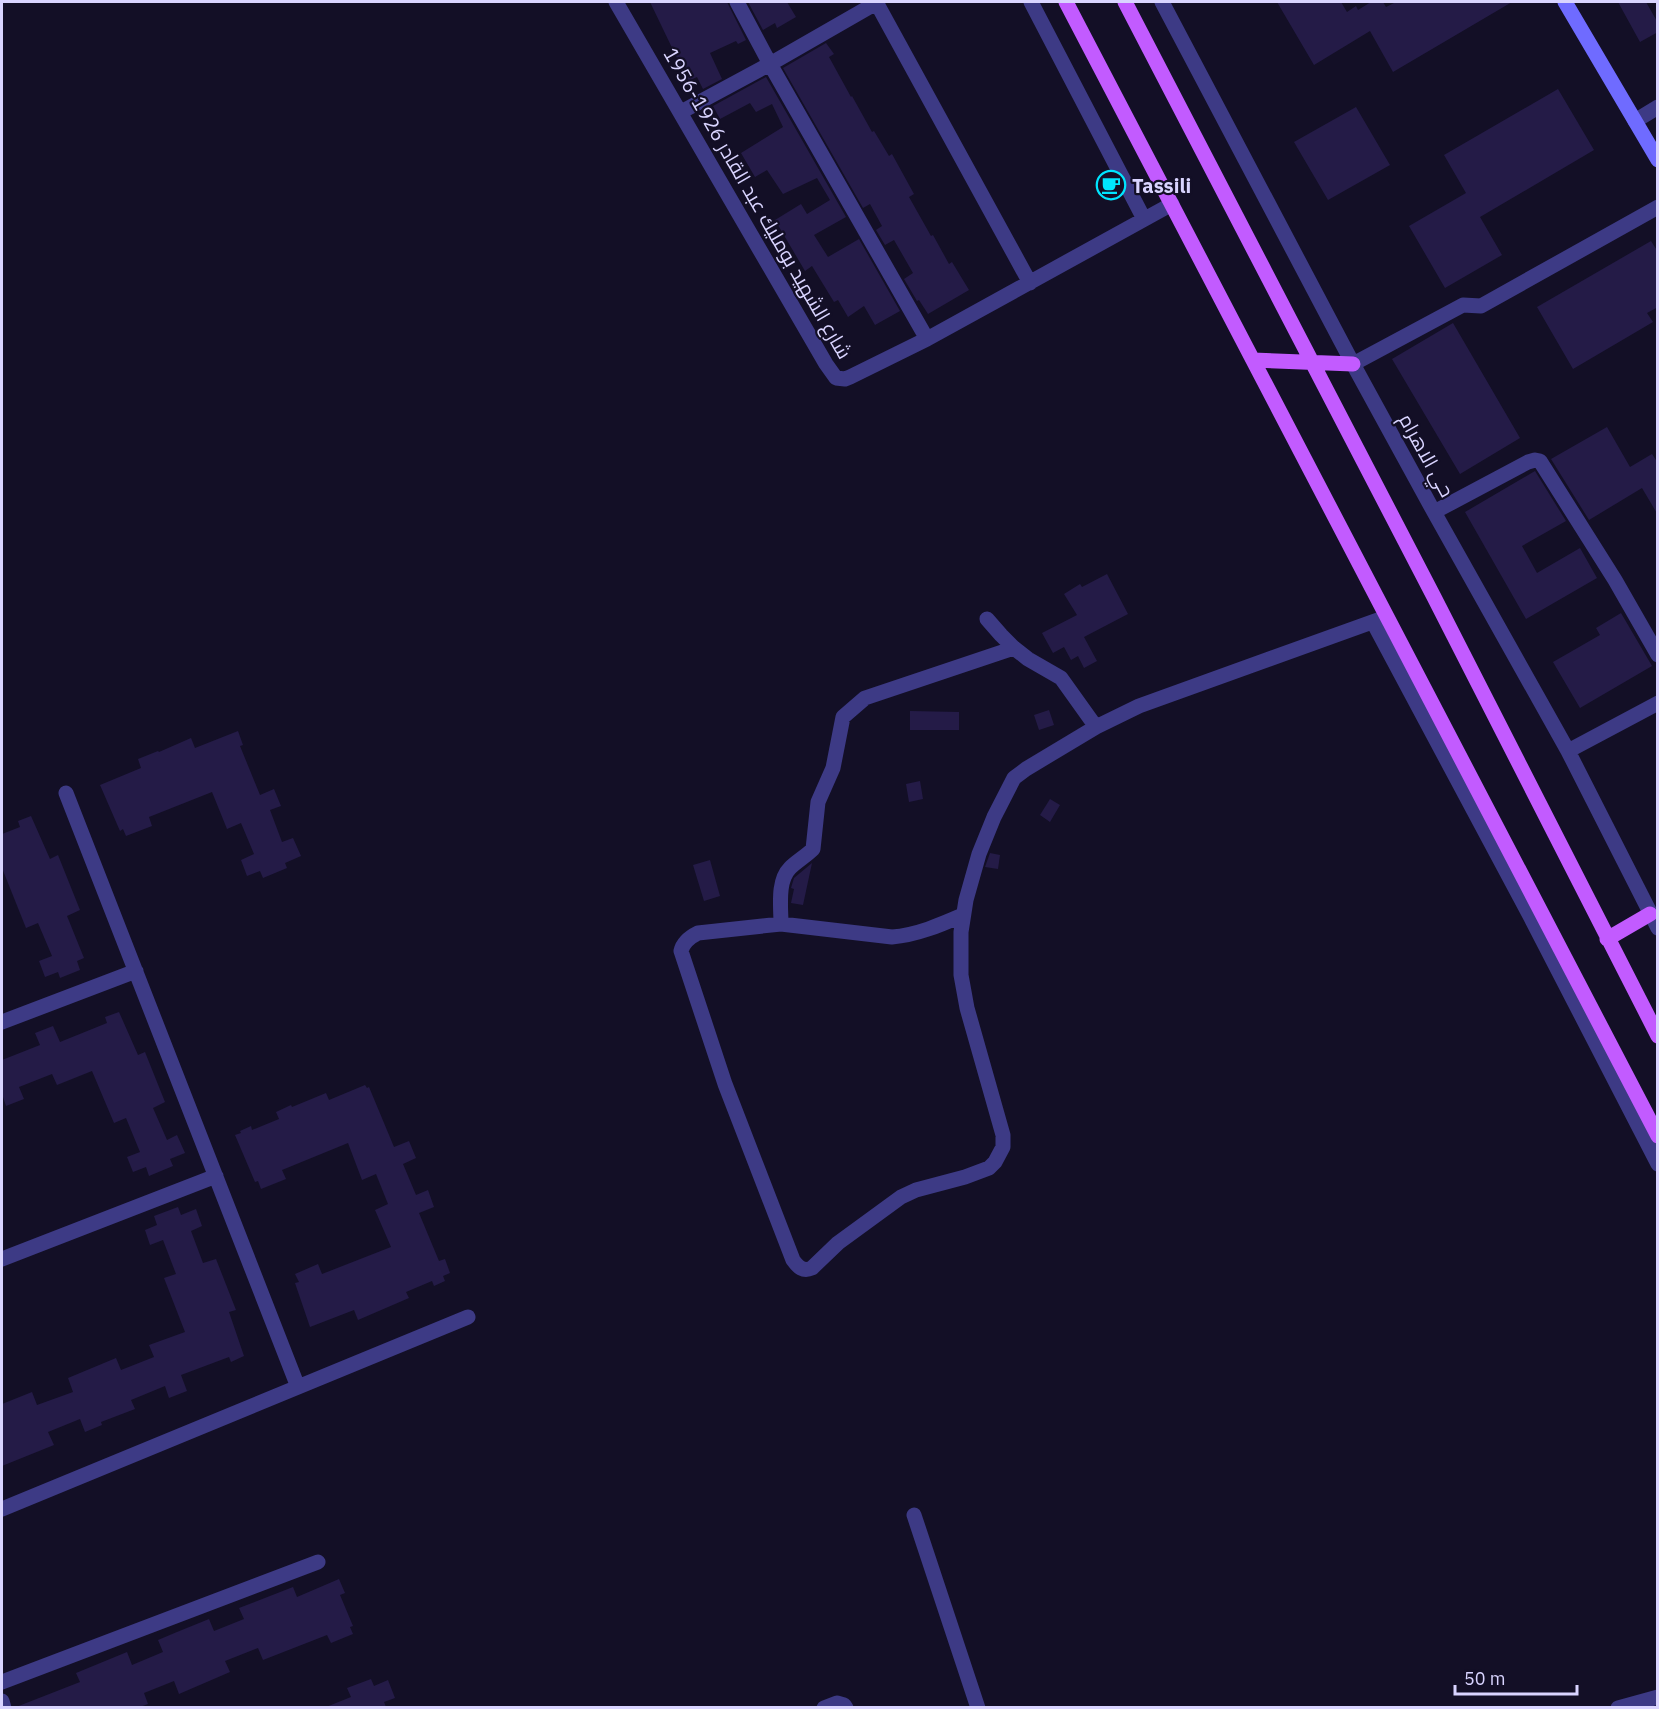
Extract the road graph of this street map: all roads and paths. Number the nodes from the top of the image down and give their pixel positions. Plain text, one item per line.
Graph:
1 (616, 2) edge
2 (737, 2) edge
3 (877, 2) edge
4 (1031, 2) edge
5 (1066, 2) edge
6 (1125, 2) edge
7 (1162, 2) edge
8 (1565, 2) edge
9 (770, 64) junction
10 (1658, 107) edge
11 (681, 112) junction
12 (1635, 121) junction
13 (1658, 160) edge
14 (1172, 204) junction
15 (1658, 207) edge
16 (1144, 219) junction
17 (1030, 283) junction
18 (927, 339) junction
19 (1253, 360) junction
20 (1312, 362) junction
21 (1353, 364) junction
22 (1434, 512) junction
23 (987, 618) dead end
24 (1380, 619) junction
25 (1014, 648) junction
26 (1658, 655) edge
27 (1658, 703) edge
28 (1096, 727) junction
29 (1568, 751) junction
30 (66, 793) dead end
31 (1650, 914) junction
32 (963, 915) junction
33 (781, 924) junction
34 (1658, 928) edge
35 (1607, 939) junction
36 (135, 971) junction
37 (2, 1022) edge
38 (1658, 1036) edge
39 (1658, 1136) edge
40 (1658, 1164) edge
41 (216, 1176) junction
42 (2, 1258) edge
43 (468, 1317) dead end
44 (298, 1387) junction
45 (2, 1509) edge
46 (914, 1515) dead end
47 (318, 1562) dead end
48 (2, 1682) edge
49 (1658, 1697) edge
50 (2, 1701) edge
51 (4, 1707) edge
52 (824, 1707) edge
53 (846, 1707) edge
54 (978, 1707) edge
55 (1618, 1707) edge

1 - 11 street, شارع الشهيد بومليك عبد القادر 1926-1956
2 - 9 street
3 - 9 street
3 - 17 street
4 - 16 street
5 - 14 main road
6 - 20 main road
7 - 21 street, حي الاهرام
8 - 12 street
9 - 11 street
9 - 18 street
10 - 12 street
11 - 18 street, شارع الشهيد بومليك عبد القادر 1926-1956
12 - 13 street
14 - 16 street, شارع الشهيد بومليك عبد القادر 1926-1956
14 - 19 main road
15 - 21 street
16 - 17 street, شارع الشهيد بومليك عبد القادر 1926-1956
17 - 18 street, شارع الشهيد بومليك عبد القادر 1926-1956
19 - 20 main road
19 - 24 main road
20 - 21 main road
20 - 35 main road
21 - 22 street, حي الاهرام
22 - 26 street
22 - 29 street, حي الاهرام
23 - 25 street
24 - 28 street
24 - 39 main road
24 - 40 street
25 - 28 street
25 - 33 street
27 - 29 street
28 - 32 street
29 - 31 street, حي الاهرام
30 - 36 street
31 - 34 street, حي الاهرام
31 - 35 main road
32 - 33 street
32 - 33 street
35 - 38 main road
36 - 37 street
36 - 41 street
41 - 42 street
41 - 44 street
43 - 44 street
44 - 45 street
46 - 54 street
47 - 48 street
49 - 55 street
50 - 51 street
52 - 53 street

